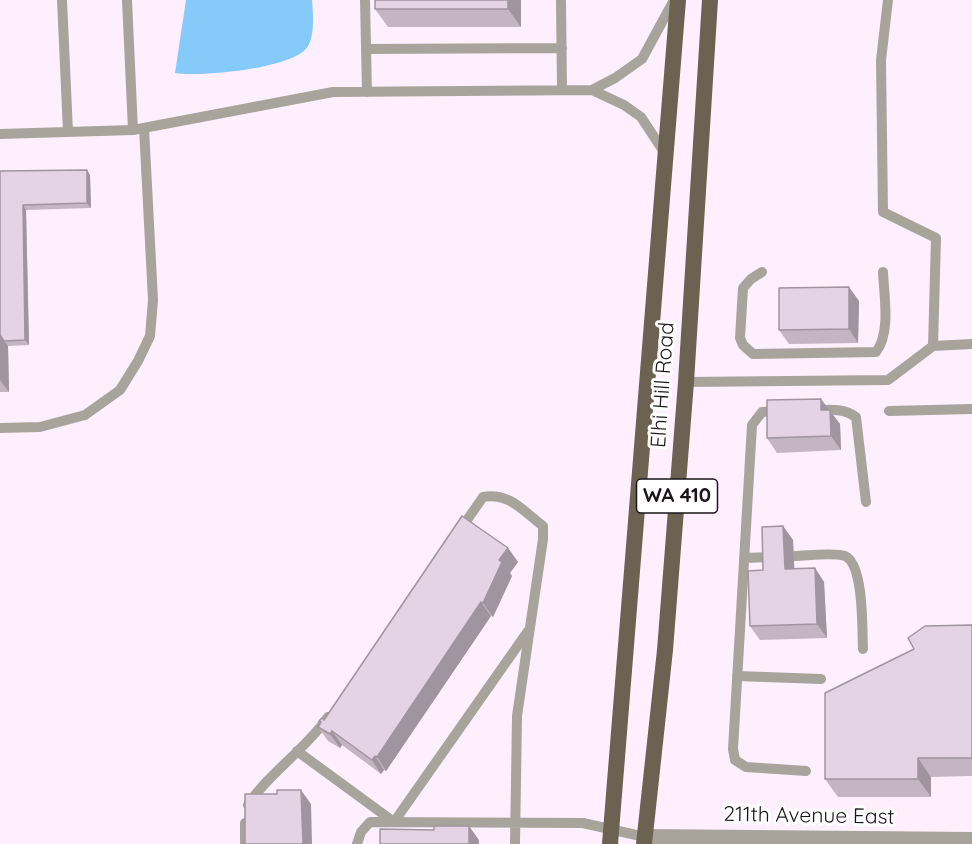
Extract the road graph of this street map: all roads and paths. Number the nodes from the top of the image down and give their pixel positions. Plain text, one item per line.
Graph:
1 (62, 0) edge
2 (127, 0) edge
3 (364, 0) edge
4 (561, 0) edge
5 (676, 0) edge
6 (710, 0) edge
7 (888, 0) edge
8 (366, 48) junction
9 (562, 48) junction
10 (562, 90) junction
11 (592, 90) junction
12 (367, 92) junction
13 (138, 129) junction
14 (68, 132) junction
15 (0, 134) edge
16 (666, 155) junction
17 (762, 272) dead end
18 (884, 272) dead end
19 (972, 344) edge
20 (933, 346) junction
21 (686, 382) junction
22 (972, 409) edge
23 (889, 411) dead end
24 (0, 428) edge
25 (866, 502) dead end
26 (456, 536) edge
27 (794, 556) dead end
28 (772, 557) edge
29 (744, 558) junction
30 (530, 629) junction
31 (863, 649) dead end
32 (737, 676) junction
33 (821, 679) dead end
34 (333, 711) edge
35 (297, 751) junction
36 (806, 771) dead end
37 (394, 822) junction
38 (515, 822) junction
39 (611, 837) edge
40 (644, 840) edge
41 (972, 840) edge
42 (907, 842) edge
43 (245, 844) edge
44 (357, 844) edge
45 (515, 844) edge

1 - 14 lane
2 - 13 lane
3 - 8 lane
4 - 9 lane
5 - 11 lane
5 - 16 main road, Elhi Hill Road / WA 410
6 - 21 main road, Elhi Hill Road / WA 410
7 - 20 lane
8 - 9 lane
8 - 12 lane
9 - 10 lane
10 - 11 lane
10 - 12 lane
11 - 16 lane
12 - 13 lane
13 - 14 lane
13 - 24 lane
14 - 15 lane
16 - 39 main road, Elhi Hill Road / WA 410
17 - 18 lane
19 - 20 lane
20 - 21 lane
21 - 40 main road, Elhi Hill Road / WA 410
22 - 23 lane
25 - 29 lane
26 - 30 lane
27 - 31 lane
28 - 29 lane
29 - 32 lane
30 - 37 lane
30 - 38 lane
32 - 33 lane
32 - 36 lane
34 - 35 lane
35 - 37 lane
35 - 43 lane
37 - 38 lane
37 - 44 lane
38 - 39 lane
38 - 45 lane
39 - 40 lane
40 - 42 street, 211th Avenue East
41 - 42 street, 211th Avenue East

